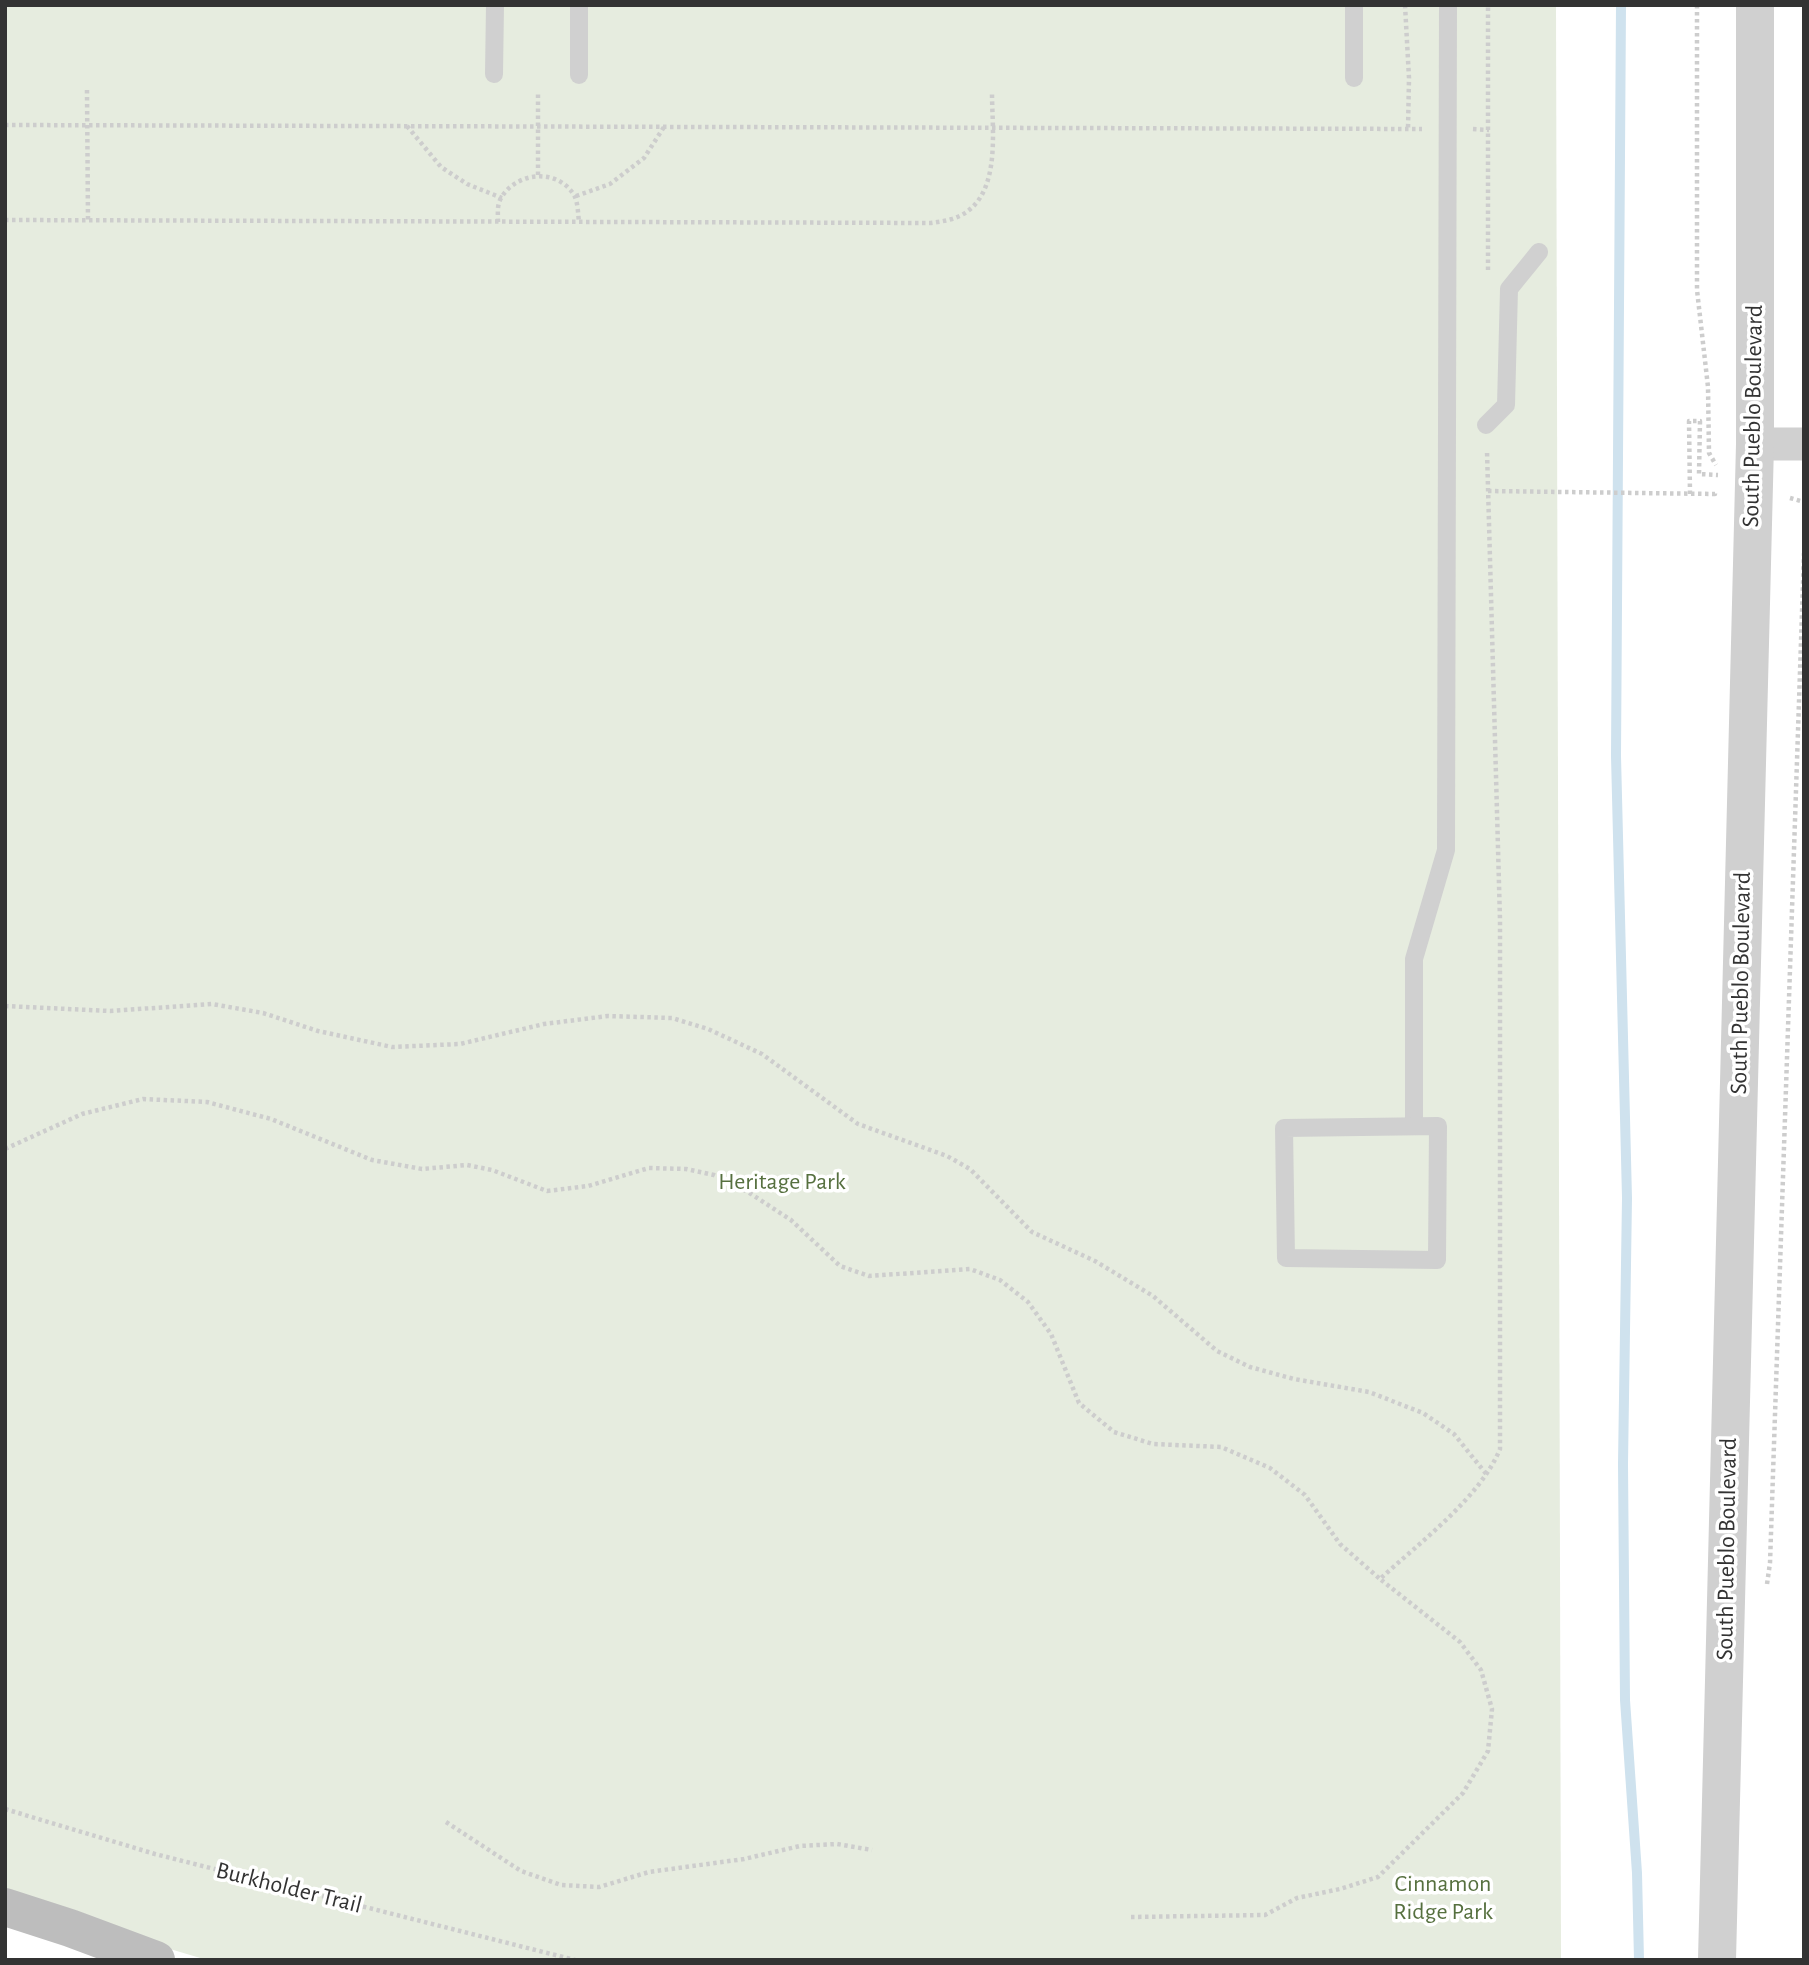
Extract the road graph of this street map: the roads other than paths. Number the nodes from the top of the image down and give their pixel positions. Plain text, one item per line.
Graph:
1 (495, 5) edge
2 (579, 5) edge
3 (1354, 5) edge
4 (1448, 5) edge
5 (1755, 5) edge
6 (494, 74) dead end
7 (579, 75) dead end
8 (1354, 78) dead end
9 (1539, 253) dead end
10 (1486, 425) road end
11 (1755, 444) junction
12 (1804, 444) edge
13 (1414, 1126) junction
14 (5, 1908) edge
15 (156, 1960) edge
16 (1717, 1960) edge

1 - 6 lane
2 - 7 lane
3 - 8 lane
4 - 13 lane
5 - 11 street, South Pueblo Boulevard
9 - 10 lane
11 - 12 street
11 - 16 street, South Pueblo Boulevard
13 - 13 lane
14 - 15 main road

